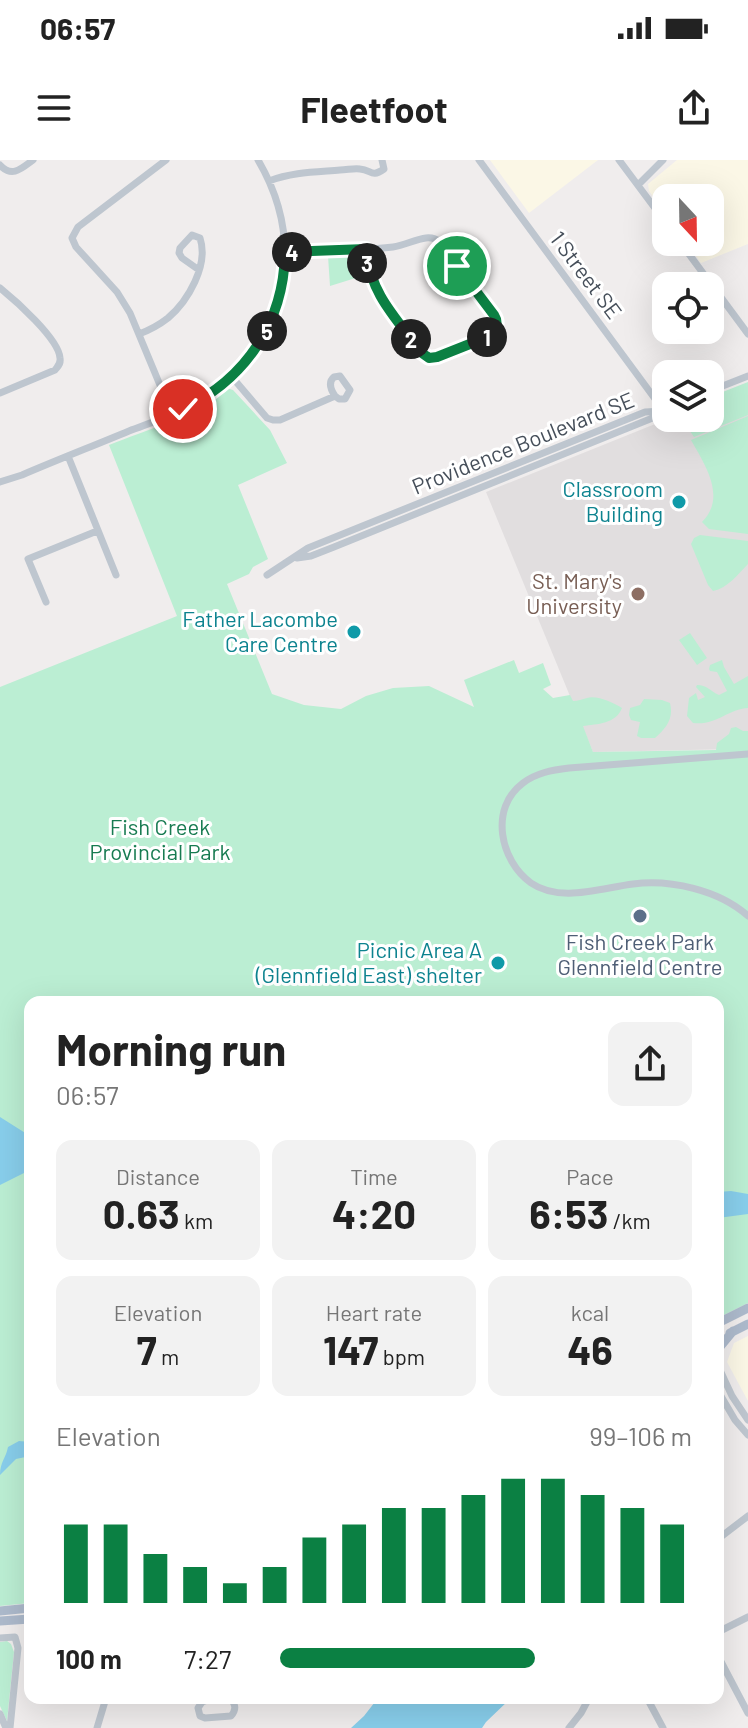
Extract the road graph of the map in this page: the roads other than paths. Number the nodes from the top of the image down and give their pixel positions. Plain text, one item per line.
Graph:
1 (33, 160) edge
2 (166, 160) edge
3 (258, 160) edge
4 (382, 160) edge
5 (479, 160) edge
6 (619, 160) edge
7 (663, 160) edge
8 (363, 164) edge
9 (0, 165) edge
10 (269, 181) junction
11 (638, 185) junction
12 (652, 204) edge
13 (366, 249) junction
14 (285, 252) junction
15 (690, 256) edge
16 (199, 270) junction
17 (0, 288) edge
18 (139, 334) junction
19 (748, 334) edge
20 (748, 376) edge
21 (232, 377) junction
22 (724, 385) edge
23 (0, 393) edge
24 (652, 393) edge
25 (335, 396) dead end
26 (172, 414) junction
27 (652, 418) edge
28 (68, 456) junction
29 (0, 482) edge
30 (97, 531) junction
31 (116, 575) dead end
32 (267, 575) dead end
33 (46, 602) dead end
34 (748, 754) edge
35 (748, 916) edge
36 (748, 1308) edge
37 (724, 1320) edge
38 (748, 1324) edge
39 (733, 1331) junction
40 (724, 1336) edge
41 (724, 1342) edge
42 (724, 1379) edge
43 (724, 1401) edge
44 (748, 1420) edge
45 (748, 1435) edge
46 (748, 1516) edge
47 (724, 1534) edge
48 (24, 1609) edge
49 (0, 1611) edge
50 (748, 1617) edge
51 (24, 1619) edge
52 (0, 1621) edge
53 (724, 1629) edge
54 (0, 1638) edge
55 (724, 1667) edge
56 (104, 1704) edge
57 (201, 1704) edge
58 (234, 1704) edge
59 (586, 1704) edge
60 (650, 1704) edge
61 (748, 1713) edge
62 (0, 1714) edge
63 (8, 1728) edge
64 (97, 1728) edge
65 (569, 1728) edge
66 (663, 1728) edge

1 - 9 street
2 - 18 street
3 - 10 street
4 - 8 street
5 - 24 street, 1 Street SE
6 - 11 street
7 - 11 street
8 - 10 street
10 - 14 street
11 - 12 street
13 - 13 street
13 - 14 street
14 - 21 street
15 - 19 street
16 - 16 street
16 - 18 street
17 - 23 street
18 - 26 street
20 - 22 street
21 - 25 street
21 - 26 street
26 - 28 street
27 - 32 street, Providence Boulevard SE
28 - 29 street
28 - 30 street
30 - 31 street
30 - 33 street
34 - 35 street
36 - 37 main road
38 - 39 main road
39 - 40 main road
39 - 41 main road
42 - 44 street
43 - 45 street
46 - 47 street
48 - 49 main road
50 - 53 street
51 - 52 main road
54 - 63 street
55 - 61 street
56 - 64 street
57 - 58 street
59 - 65 street
60 - 66 street
62 - 63 street

